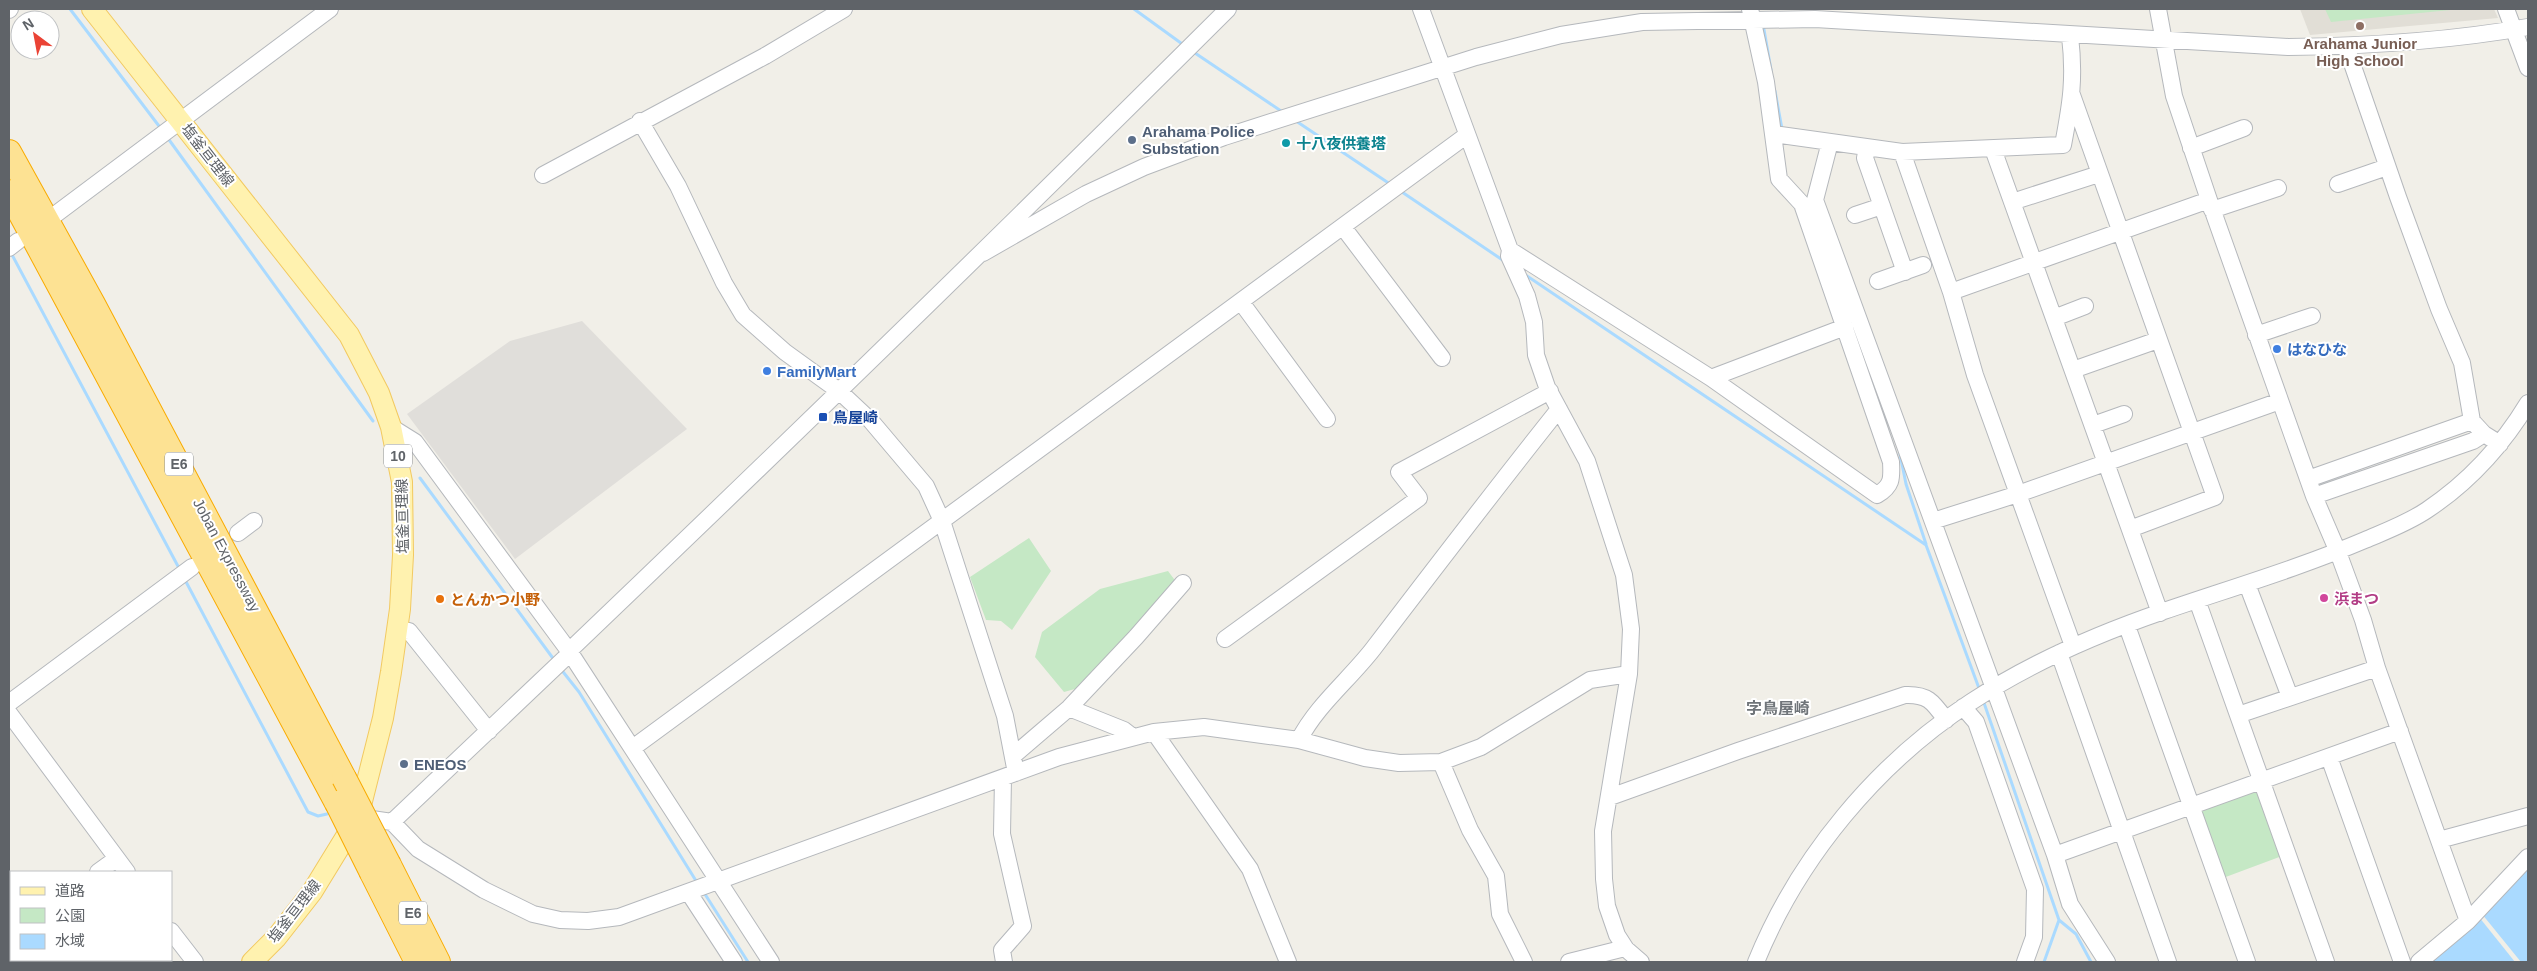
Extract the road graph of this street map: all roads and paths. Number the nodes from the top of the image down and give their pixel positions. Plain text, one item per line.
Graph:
1 (92, 9) edge
2 (330, 9) edge
3 (844, 9) edge
4 (1228, 9) edge
5 (1421, 9) edge
6 (2158, 9) edge
7 (2506, 9) edge
8 (1814, 14) edge
9 (1758, 17) edge
10 (2521, 28) edge
11 (2070, 36) junction
12 (2163, 39) junction
13 (2346, 46) junction
14 (2528, 68) edge
15 (1444, 69) junction
16 (2072, 95) junction
17 (640, 121) junction
18 (178, 123) junction
19 (2244, 128) dead end
20 (1467, 135) junction
21 (1779, 135) junction
22 (1830, 142) junction
23 (1867, 147) junction
24 (2191, 148) junction
25 (1993, 149) junction
26 (9, 152) edge
27 (1902, 152) junction
28 (2387, 166) junction
29 (2099, 174) junction
30 (543, 175) dead end
31 (2338, 184) dead end
32 (2278, 188) dead end
33 (9, 192) edge
34 (2012, 202) junction
35 (2210, 205) junction
36 (1882, 206) junction
37 (56, 214) dead end
38 (1854, 215) dead end
39 (1343, 227) junction
40 (2120, 232) junction
41 (983, 253) junction
42 (1510, 253) junction
43 (2034, 262) junction
44 (1923, 265) dead end
45 (1905, 272) junction
46 (1878, 281) dead end
47 (1951, 292) junction
48 (1240, 302) junction
49 (2085, 306) dead end
50 (2312, 316) dead end
51 (2054, 318) junction
52 (1845, 328) junction
53 (2256, 335) junction
54 (2158, 340) junction
55 (1442, 358) dead end
56 (2073, 370) junction
57 (1711, 378) junction
58 (1550, 391) junction
59 (839, 392) junction
60 (2280, 401) junction
61 (2528, 403) edge
62 (1559, 409) junction
63 (2124, 414) dead end
64 (1327, 419) dead end
65 (2472, 421) junction
66 (2093, 425) junction
67 (391, 427) junction
68 (2192, 432) junction
69 (2484, 434) junction
70 (2500, 444) junction
71 (2106, 462) junction
72 (2308, 479) junction
73 (2018, 494) junction
74 (2314, 496) junction
75 (254, 521) dead end
76 (942, 521) junction
77 (1933, 521) junction
78 (2130, 529) junction
79 (238, 533) dead end
80 (2338, 552) junction
81 (192, 567) dead end
82 (1183, 583) dead end
83 (2247, 584) junction
84 (2197, 600) junction
85 (2160, 612) junction
86 (2127, 626) junction
87 (398, 630) junction
88 (1225, 639) dead end
89 (2066, 650) junction
90 (568, 654) junction
91 (2377, 668) junction
92 (1629, 674) junction
93 (1990, 690) junction
94 (2290, 697) junction
95 (9, 703) edge
96 (1967, 704) junction
97 (1068, 708) junction
98 (9, 713) edge
99 (2238, 715) junction
100 (1946, 720) junction
101 (489, 731) junction
102 (2400, 731) junction
103 (1154, 732) junction
104 (1133, 737) junction
105 (1299, 740) junction
106 (634, 748) junction
107 (1012, 756) junction
108 (2329, 757) junction
109 (1440, 762) junction
110 (1009, 775) junction
111 (2262, 781) junction
112 (1610, 797) junction
113 (2191, 806) junction
114 (2528, 816) edge
115 (358, 818) junction
116 (392, 822) junction
117 (2120, 830) junction
118 (2439, 840) junction
119 (2055, 855) junction
120 (2528, 857) edge
121 (116, 859) junction
122 (380, 869) junction
123 (99, 871) edge
124 (126, 871) edge
125 (718, 881) junction
126 (689, 893) junction
127 (2468, 921) junction
128 (172, 932) edge
129 (1626, 948) junction
130 (195, 962) edge
131 (252, 962) edge
132 (417, 962) edge
133 (438, 962) edge
134 (734, 962) edge
135 (771, 962) edge
136 (1004, 962) edge
137 (1288, 962) edge
138 (1524, 962) edge
139 (1569, 962) edge
140 (1641, 962) edge
141 (1756, 962) edge
142 (2025, 962) edge
143 (2107, 962) edge
144 (2168, 962) edge
145 (2247, 962) edge
146 (2326, 962) edge
147 (2402, 962) edge
148 (2419, 962) edge

1 - 18 main road, 塩釜亘理線 / 10
2 - 18 street
3 - 17 street
4 - 41 street
5 - 15 street
6 - 12 street
7 - 10 street
8 - 9 street
8 - 11 street
9 - 15 street
9 - 21 street
10 - 13 street
10 - 14 street
11 - 12 street
11 - 16 street
12 - 13 street
12 - 24 street
13 - 28 street
15 - 20 street
15 - 41 street
16 - 25 street
16 - 29 street
17 - 30 street
17 - 59 street
18 - 37 street
18 - 67 main road, 塩釜亘理線 / 10
19 - 24 street
20 - 39 street
20 - 42 street
21 - 22 street
21 - 52 street
22 - 23 street
22 - 77 street
23 - 27 street
23 - 36 street
24 - 35 street
25 - 27 street
25 - 34 street
26 - 122 highway, Joban Expressway / E6, bridge
27 - 47 street
28 - 31 street
28 - 65 street
29 - 34 street
29 - 40 street
32 - 35 street
33 - 122 highway, Joban Expressway / E6, bridge
34 - 43 street
35 - 40 street
35 - 53 street
36 - 38 street
36 - 45 street
39 - 48 street
39 - 55 street
40 - 43 street
40 - 54 street
41 - 59 street
42 - 57 street
42 - 58 street
43 - 47 street
43 - 51 street
44 - 45 street
45 - 46 street
47 - 73 street
48 - 64 street
48 - 76 street
49 - 51 street
50 - 53 street
51 - 56 street
52 - 57 street
52 - 57 street
53 - 60 street
54 - 56 street
54 - 68 street
56 - 66 street
58 - 62 street
58 - 88 street
59 - 76 street
59 - 90 street
60 - 68 street
60 - 72 street
61 - 70 street
62 - 92 street
62 - 105 street
63 - 66 street
65 - 69 street
65 - 72 street
66 - 71 street
67 - 87 main road, 塩釜亘理線 / 10
67 - 90 street
68 - 71 street
68 - 78 street
69 - 70 street
69 - 74 street
70 - 80 street
71 - 73 street
71 - 78 street
72 - 74 street
73 - 77 street
73 - 89 street
74 - 80 street
75 - 79 street
76 - 106 street
76 - 107 street
77 - 93 street
78 - 85 street
80 - 83 street
80 - 91 street
81 - 95 street
82 - 97 street
83 - 84 street
83 - 94 street
84 - 85 street
84 - 99 street
85 - 86 street
86 - 89 street
86 - 113 street
87 - 101 street
87 - 115 main road, 塩釜亘理線 / 10
89 - 93 street
89 - 117 street
90 - 101 street
90 - 106 street
91 - 94 street
91 - 102 street
92 - 109 street
92 - 112 street
93 - 96 street
93 - 119 street
94 - 99 street
96 - 100 street
96 - 142 street
97 - 104 street
97 - 107 street
98 - 121 street
99 - 111 street
100 - 112 street
100 - 141 street
101 - 116 street
102 - 108 street
102 - 118 street
103 - 104 street
103 - 105 street
103 - 137 street
104 - 110 street
105 - 109 street
106 - 125 street
107 - 110 street
108 - 111 street
108 - 147 street
109 - 138 street
110 - 125 street
110 - 136 street
111 - 113 street
111 - 146 street
112 - 129 street
113 - 117 street
113 - 145 street
114 - 118 street
115 - 116 street
115 - 131 main road, 塩釜亘理線 / 10
116 - 126 street
117 - 119 street
117 - 144 street
118 - 127 street
119 - 143 street
120 - 127 street
121 - 123 street
121 - 124 street
122 - 132 highway, Joban Expressway / E6
122 - 133 highway, Joban Expressway / E6
125 - 126 street
125 - 135 street
126 - 134 street
127 - 148 street
128 - 130 street
129 - 139 street
129 - 140 street

